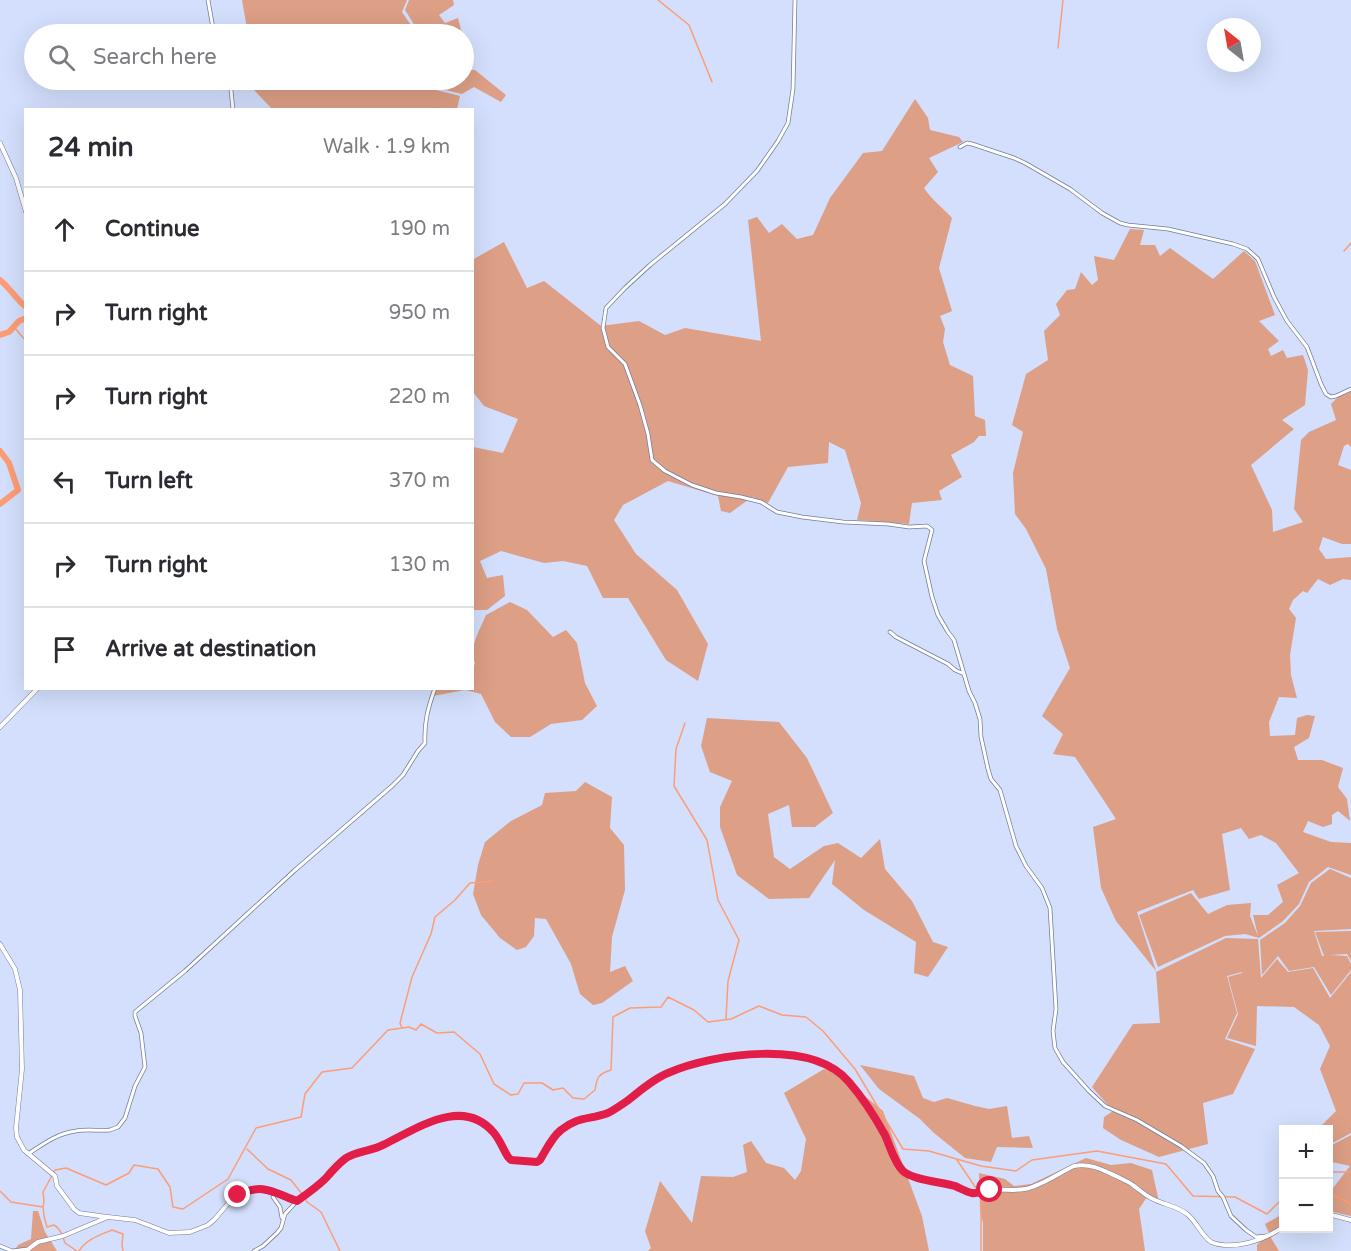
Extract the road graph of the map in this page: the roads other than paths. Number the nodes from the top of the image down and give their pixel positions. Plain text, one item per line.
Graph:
1 (208, 0) edge
2 (795, 0) edge
3 (212, 24) edge
4 (231, 90) edge
5 (233, 108) edge
6 (0, 143) edge
7 (960, 147) dead end
8 (24, 205) edge
9 (1351, 389) edge
10 (890, 632) dead end
11 (964, 674) junction
12 (36, 690) edge
13 (434, 690) edge
14 (0, 727) edge
15 (0, 944) edge
16 (28, 1154) junction
17 (274, 1191) junction
18 (298, 1200) junction
19 (1333, 1215) edge
20 (108, 1217) junction
21 (282, 1220) junction
22 (1351, 1220) edge
23 (1279, 1229) edge
24 (1270, 1235) junction
25 (0, 1246) edge
26 (28, 1250) edge
27 (254, 1251) edge

1 - 3 street
2 - 11 street
4 - 5 street
6 - 8 street
7 - 9 street
10 - 11 street
11 - 24 street
12 - 14 street
13 - 16 street
15 - 16 street
16 - 20 street
17 - 18 street
17 - 20 street
17 - 21 street
18 - 21 street
18 - 24 street
19 - 22 street
20 - 26 street
21 - 27 street
23 - 24 street
25 - 26 street

